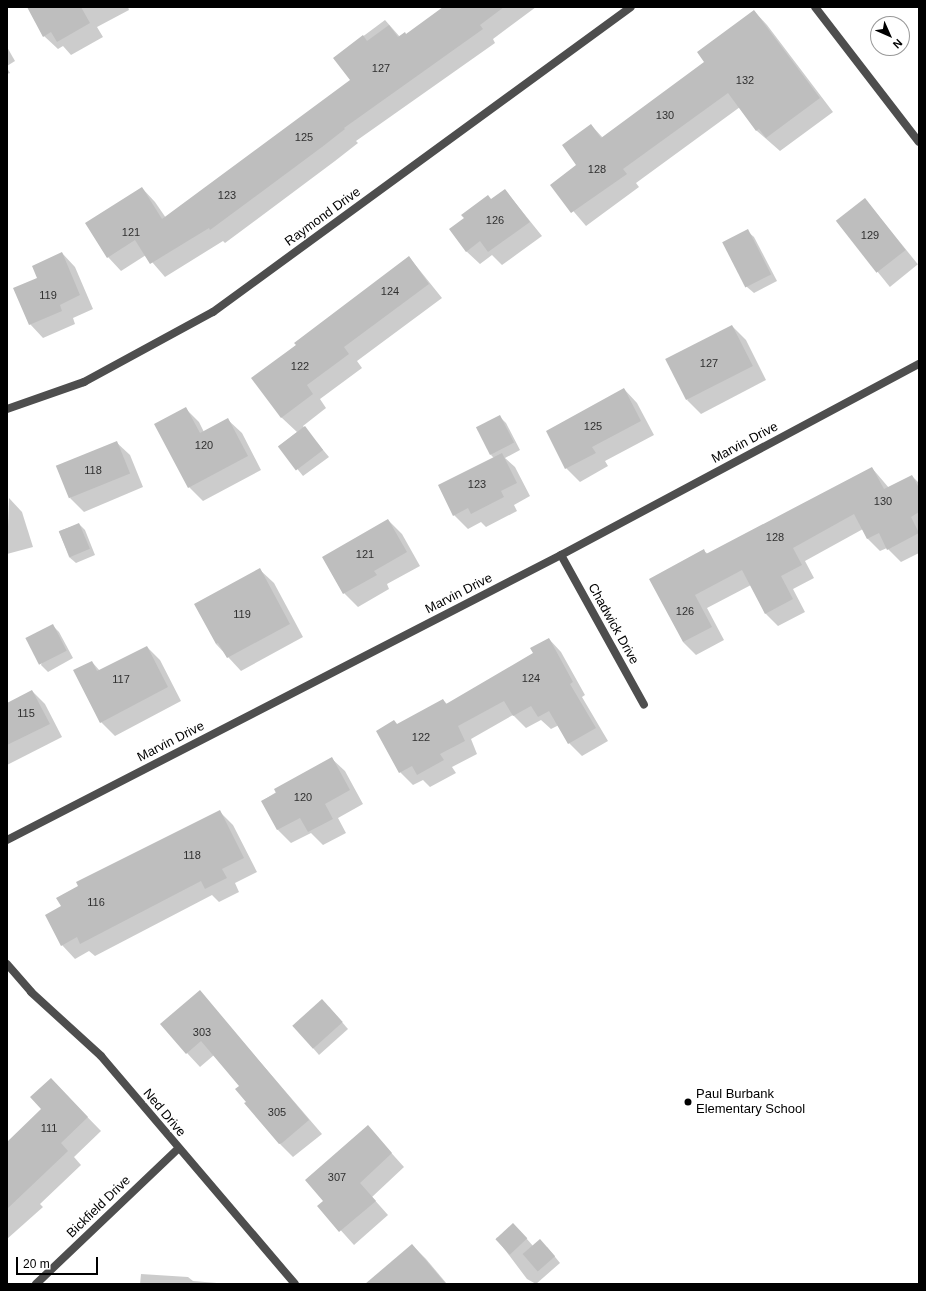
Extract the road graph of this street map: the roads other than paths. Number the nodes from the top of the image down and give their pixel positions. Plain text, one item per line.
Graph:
1 (631, 7) edge
2 (815, 7) edge
3 (919, 142) edge
4 (919, 364) edge
5 (7, 409) edge
6 (561, 555) junction
7 (644, 705) dead end
8 (7, 840) edge
9 (7, 964) edge
10 (178, 1148) junction
11 (36, 1284) edge
12 (295, 1284) edge

1 - 5 street, Raymond Drive
2 - 3 street
4 - 6 street, Marvin Drive
6 - 7 street, Chadwick Drive
6 - 8 street, Marvin Drive
9 - 10 street, Ned Drive
10 - 11 street, Bickfield Drive
10 - 12 street, Ned Drive

